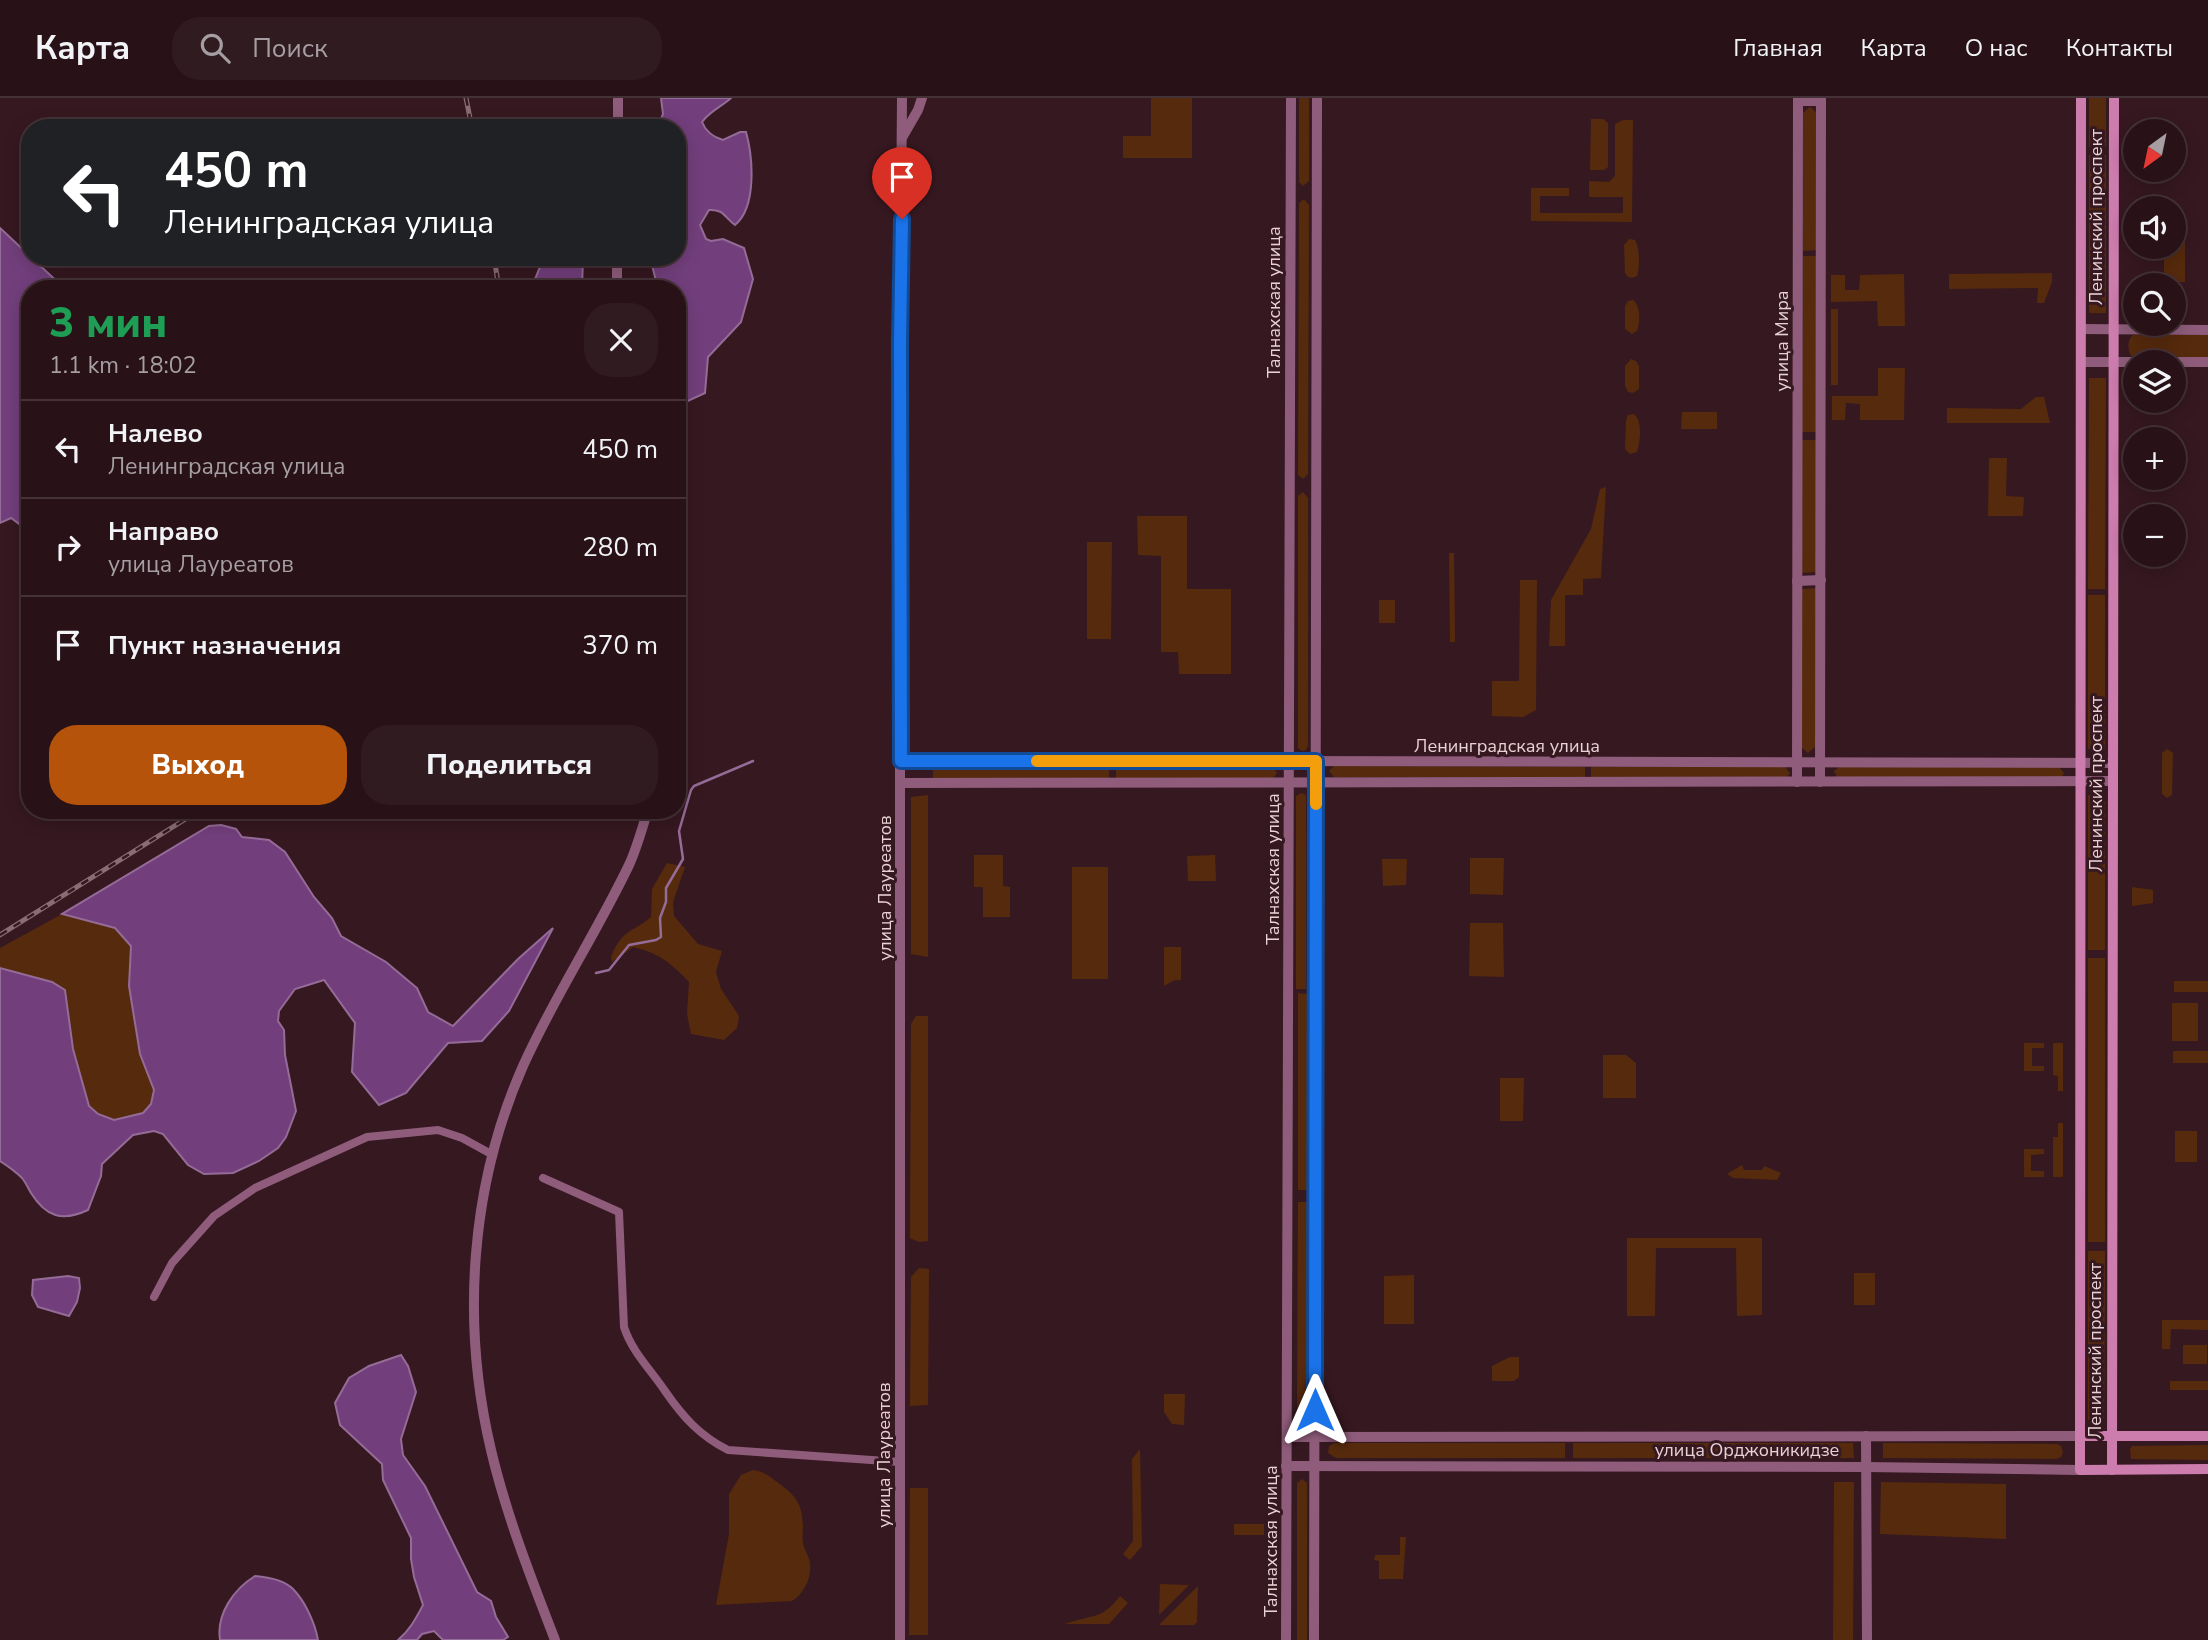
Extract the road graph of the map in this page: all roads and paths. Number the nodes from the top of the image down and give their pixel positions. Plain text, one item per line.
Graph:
1 (618, 98) edge
2 (902, 98) edge
3 (922, 98) edge
4 (1291, 98) edge
5 (1317, 98) edge
6 (2081, 98) edge
7 (2114, 98) edge
8 (1798, 99) edge
9 (1821, 99) edge
10 (618, 119) edge
11 (903, 137) junction
12 (2081, 330) junction
13 (2114, 330) junction
14 (2208, 330) edge
15 (2081, 362) junction
16 (2114, 362) junction
17 (2208, 362) edge
18 (1821, 580) junction
19 (1797, 581) junction
20 (901, 761) junction
21 (1289, 761) junction
22 (1316, 761) junction
23 (1797, 762) junction
24 (1821, 762) junction
25 (2081, 762) junction
26 (2113, 762) junction
27 (2081, 781) junction
28 (2113, 781) junction
29 (1797, 782) junction
30 (1821, 782) junction
31 (901, 783) junction
32 (1289, 783) junction
33 (1316, 783) junction
34 (645, 819) edge
35 (493, 1155) junction
36 (543, 1178) dead end
37 (154, 1297) dead end
38 (1315, 1436) junction
39 (1866, 1436) junction
40 (2080, 1436) junction
41 (2112, 1436) junction
42 (2208, 1436) edge
43 (1288, 1437) junction
44 (900, 1462) junction
45 (1286, 1466) junction
46 (1315, 1466) junction
47 (1866, 1467) junction
48 (2208, 1469) edge
49 (2080, 1471) junction
50 (2112, 1471) junction
51 (555, 1640) edge
52 (900, 1640) edge
53 (1286, 1640) edge
54 (1314, 1640) edge
55 (1867, 1640) edge

1 - 10 street
2 - 11 street, улица Лауреатов
3 - 11 street, улица Лауреатов
4 - 21 street, Талнахская улица
5 - 22 street
6 - 12 main road, Ленинский проспект
7 - 13 main road, Ленинский проспект
8 - 9 street, улица Мира
8 - 19 street, улица Мира
9 - 18 street, улица Мира
11 - 20 street, улица Лауреатов
12 - 13 street
12 - 15 main road, Ленинский проспект
13 - 14 street
13 - 16 main road, Ленинский проспект
15 - 16 street
15 - 25 main road, Ленинский проспект
16 - 17 street
16 - 26 main road, Ленинский проспект
18 - 19 street
18 - 24 street, улица Мира
19 - 23 street, улица Мира
20 - 21 street, Ленинградская улица
20 - 31 street, улица Лауреатов
21 - 22 street, Ленинградская улица
21 - 32 street, Талнахская улица
22 - 23 street, Ленинградская улица
22 - 33 street
23 - 24 street, Ленинградская улица
23 - 29 street, улица Мира
24 - 25 street, Ленинградская улица
24 - 30 street, улица Мира
25 - 26 street, Ленинградская улица
25 - 27 main road, Ленинский проспект
26 - 28 main road, Ленинский проспект
27 - 28 street, Ленинградская улица
27 - 30 street, Ленинградская улица
27 - 40 main road, Ленинский проспект
28 - 41 main road, Ленинский проспект
29 - 30 street, Ленинградская улица
29 - 33 street, Ленинградская улица
31 - 32 street, Ленинградская улица
31 - 44 street, улица Лауреатов
32 - 33 street, Ленинградская улица
32 - 43 street, Талнахская улица
33 - 38 street
34 - 35 street
35 - 37 street
35 - 51 street
36 - 44 street
38 - 39 street, улица Орджоникидзе
38 - 43 street, улица Орджоникидзе
38 - 46 street
39 - 40 street, улица Орджоникидзе
39 - 47 street
40 - 41 main road, улица Орджоникидзе
40 - 49 main road, Ленинский проспект
41 - 42 main road, улица Орджоникидзе
41 - 50 main road, Ленинский проспект
43 - 45 street, Талнахская улица
44 - 52 street, улица Лауреатов
45 - 46 street, улица Орджоникидзе
45 - 53 street, Талнахская улица
46 - 47 street, улица Орджоникидзе
46 - 54 street
47 - 49 street, улица Орджоникидзе
47 - 55 street
48 - 50 main road, улица Орджоникидзе
49 - 50 main road, улица Орджоникидзе

